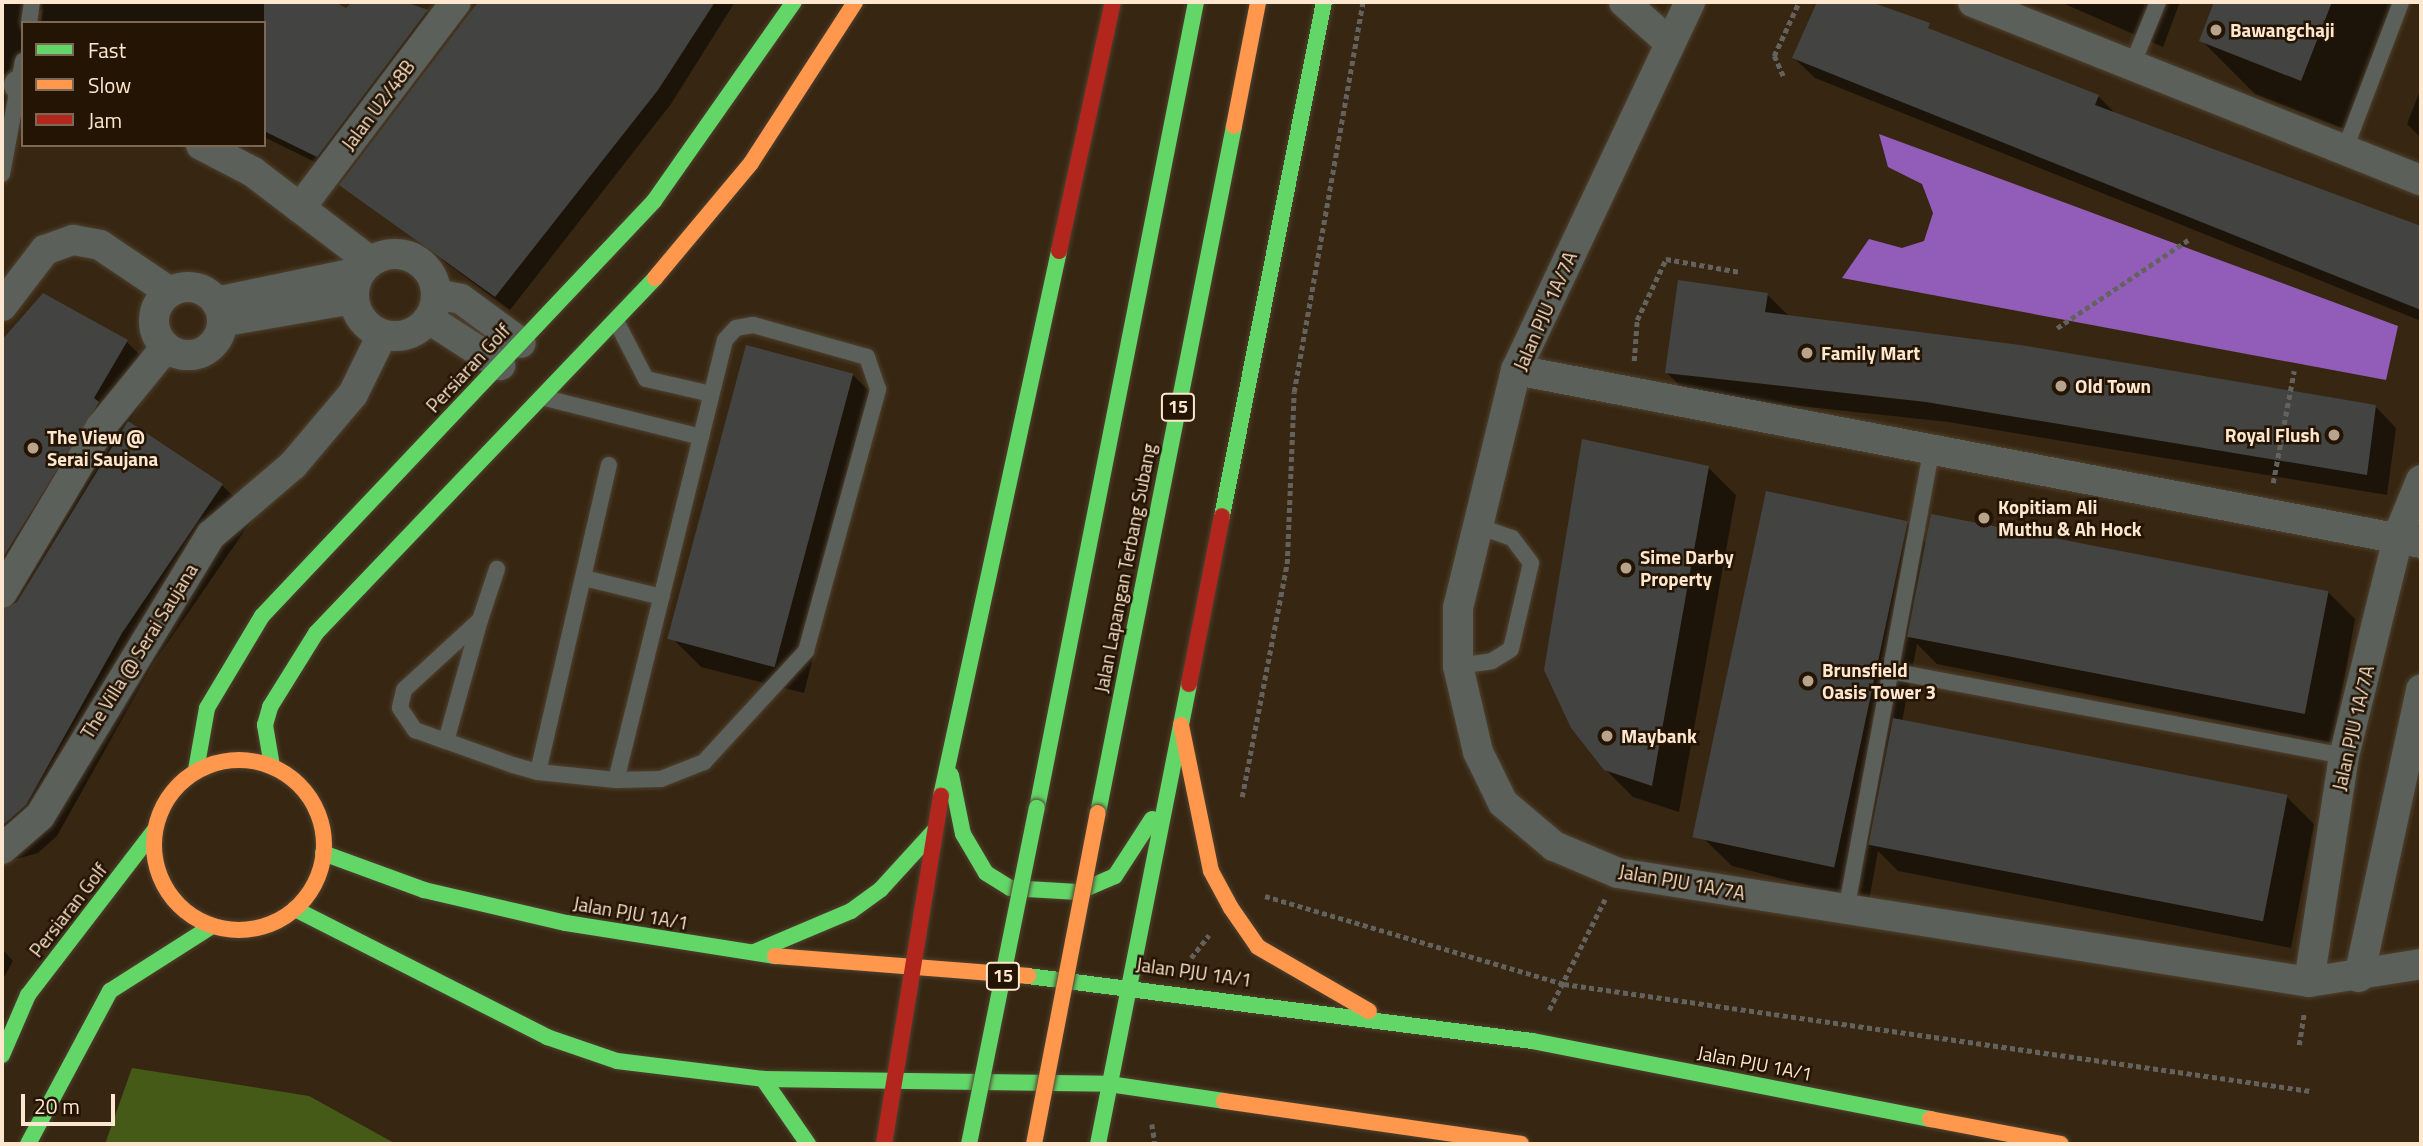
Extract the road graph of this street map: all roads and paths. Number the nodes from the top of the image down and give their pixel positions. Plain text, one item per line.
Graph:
1 (32, 2) edge
2 (456, 2) edge
3 (794, 2) edge
4 (855, 2) edge
5 (1113, 2) edge
6 (1196, 2) edge
7 (1258, 2) edge
8 (1324, 2) edge
9 (1363, 2) edge
10 (1624, 2) edge
11 (1690, 2) edge
12 (1799, 2) edge
13 (1973, 2) edge
14 (2158, 2) edge
15 (2401, 2) edge
16 (29, 21) edge
17 (1668, 41) junction
18 (2133, 63) junction
19 (1783, 76) dead end
20 (21, 77) edge
21 (205, 147) edge
22 (2345, 149) junction
23 (2, 174) edge
24 (2421, 180) edge
25 (300, 208) junction
26 (2188, 240) dead end
27 (1740, 272) dead end
28 (361, 277) junction
29 (170, 292) junction
30 (2, 306) edge
31 (432, 306) junction
32 (219, 312) junction
33 (616, 321) junction
34 (2057, 328) dead end
35 (382, 335) junction
36 (521, 344) junction
37 (166, 347) junction
38 (500, 365) junction
39 (1516, 370) junction
40 (2294, 371) dead end
41 (711, 394) junction
42 (1632, 394) junction
43 (541, 397) junction
44 (701, 437) junction
45 (1932, 449) junction
46 (609, 465) dead end
47 (2421, 480) edge
48 (2267, 510) junction
49 (1478, 526) junction
50 (2410, 538) edge
51 (497, 569) dead end
52 (584, 578) junction
53 (2, 593) edge
54 (662, 597) junction
55 (480, 620) junction
56 (1458, 666) junction
57 (1891, 671) junction
58 (2421, 690) edge
59 (1180, 720) junction
60 (446, 741) junction
61 (2344, 756) junction
62 (948, 763) junction
63 (272, 766) junction
64 (196, 770) junction
65 (538, 772) junction
66 (616, 780) junction
67 (1165, 796) junction
68 (1242, 797) dead end
69 (154, 831) junction
70 (933, 832) junction
71 (2, 849) edge
72 (324, 853) junction
73 (1618, 873) junction
74 (1231, 908) junction
75 (295, 909) junction
76 (1846, 911) junction
77 (212, 926) junction
78 (749, 954) junction
79 (2421, 964) edge
80 (912, 970) junction
81 (2359, 977) junction
82 (2309, 982) junction
83 (1127, 984) junction
84 (1564, 984) junction
85 (1165, 989) junction
86 (1388, 1022) junction
87 (1532, 1041) junction
88 (2, 1055) edge
89 (763, 1079) junction
90 (894, 1082) junction
91 (1109, 1084) junction
92 (2310, 1091) dead end
93 (1440, 1129) junction
94 (28, 1144) edge
95 (808, 1144) edge
96 (884, 1144) edge
97 (969, 1144) edge
98 (1034, 1144) edge
99 (1098, 1144) edge
100 (1413, 1144) edge
101 (1521, 1144) edge
102 (2061, 1144) edge

1 - 16 lane
2 - 25 street, Jalan U2/48B
3 - 36 main road, Persiaran Golf
4 - 33 main road
5 - 62 main road
6 - 97 main road, Jalan Lapangan Terbang Subang / 15, bridge
7 - 98 main road, Jalan Lapangan Terbang Subang / 15, bridge
8 - 59 main road
9 - 68 path
10 - 17 street
11 - 17 street, Jalan PJU 1A/7A
12 - 19 path
13 - 18 street
14 - 18 lane
15 - 22 lane
17 - 39 street, Jalan PJU 1A/7A
18 - 22 street
20 - 23 lane
21 - 25 street
22 - 24 street
25 - 28 street
26 - 34 path
27 - 42 path
28 - 31 street
28 - 32 street
28 - 35 street
29 - 30 street
29 - 32 street
29 - 37 street
31 - 35 street
31 - 36 street
31 - 38 street
32 - 37 street
33 - 41 lane
33 - 43 main road
35 - 71 street, The Villa @ Serai Saujana
36 - 38 main road, Persiaran Golf
37 - 53 street
38 - 64 main road, Persiaran Golf
39 - 42 street
39 - 49 street, Jalan PJU 1A/7A
40 - 48 path
41 - 44 lane
41 - 66 lane
42 - 45 street
43 - 44 lane
43 - 63 main road
44 - 54 lane
45 - 48 street
45 - 57 lane
46 - 52 lane
47 - 50 street, Jalan PJU 1A/7A
48 - 50 street
49 - 56 street, Jalan PJU 1A/7A
49 - 56 lane
50 - 61 street, Jalan PJU 1A/7A
51 - 55 lane
52 - 54 lane
52 - 65 lane
54 - 66 lane
55 - 60 lane
55 - 60 lane
56 - 73 street, Jalan PJU 1A/7A
57 - 61 lane
57 - 76 lane
58 - 81 street
59 - 67 main road
59 - 74 main road
60 - 65 lane
61 - 82 street, Jalan PJU 1A/7A
62 - 67 main road
62 - 70 main road
63 - 64 main road
63 - 72 main road
64 - 69 main road
65 - 66 lane
67 - 83 main road
69 - 77 main road
69 - 88 main road, Persiaran Golf
70 - 78 main road
70 - 80 main road
72 - 75 main road
72 - 78 main road, Jalan PJU 1A/1
73 - 76 street, Jalan PJU 1A/7A
73 - 84 path
74 - 84 path
74 - 85 path
74 - 86 main road
75 - 77 main road
75 - 89 main road
76 - 82 street, Jalan PJU 1A/7A
77 - 94 main road
78 - 80 main road, Jalan PJU 1A/1
79 - 81 street, Jalan PJU 1A/7A
80 - 83 main road, Jalan PJU 1A/1
80 - 90 main road
81 - 82 street, Jalan PJU 1A/7A
83 - 85 main road, Jalan PJU 1A/1
83 - 91 main road
84 - 87 path
84 - 92 path
85 - 86 main road, Jalan PJU 1A/1
86 - 87 main road, Jalan PJU 1A/1
87 - 102 main road, Jalan PJU 1A/1
89 - 90 main road
89 - 95 main road
90 - 91 main road
90 - 96 main road
91 - 93 main road
91 - 99 main road
93 - 100 main road
93 - 101 main road

